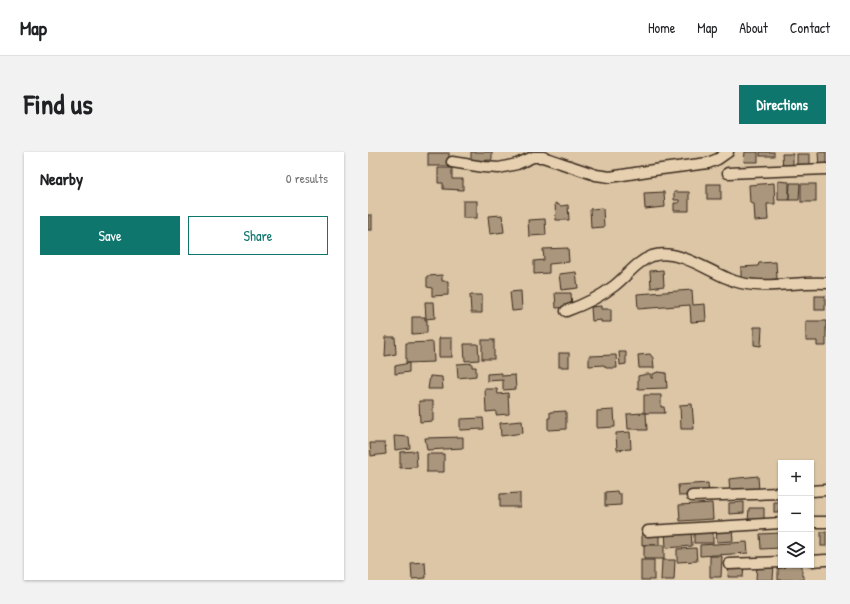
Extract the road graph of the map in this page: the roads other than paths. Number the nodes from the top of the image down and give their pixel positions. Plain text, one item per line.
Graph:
1 (728, 152) edge
2 (452, 162) dead end
3 (826, 169) edge
4 (728, 173) dead end
5 (826, 283) edge
6 (566, 312) dead end
7 (826, 490) edge
8 (814, 491) edge
9 (778, 493) edge
10 (692, 496) dead end
11 (814, 522) edge
12 (826, 522) edge
13 (778, 523) edge
14 (648, 531) dead end
15 (826, 560) edge
16 (814, 561) edge
17 (778, 562) edge
18 (728, 564) dead end

1 - 2 street
3 - 4 street
5 - 6 street
7 - 8 street
9 - 10 street
11 - 12 street
13 - 14 street
15 - 16 street
17 - 18 street

